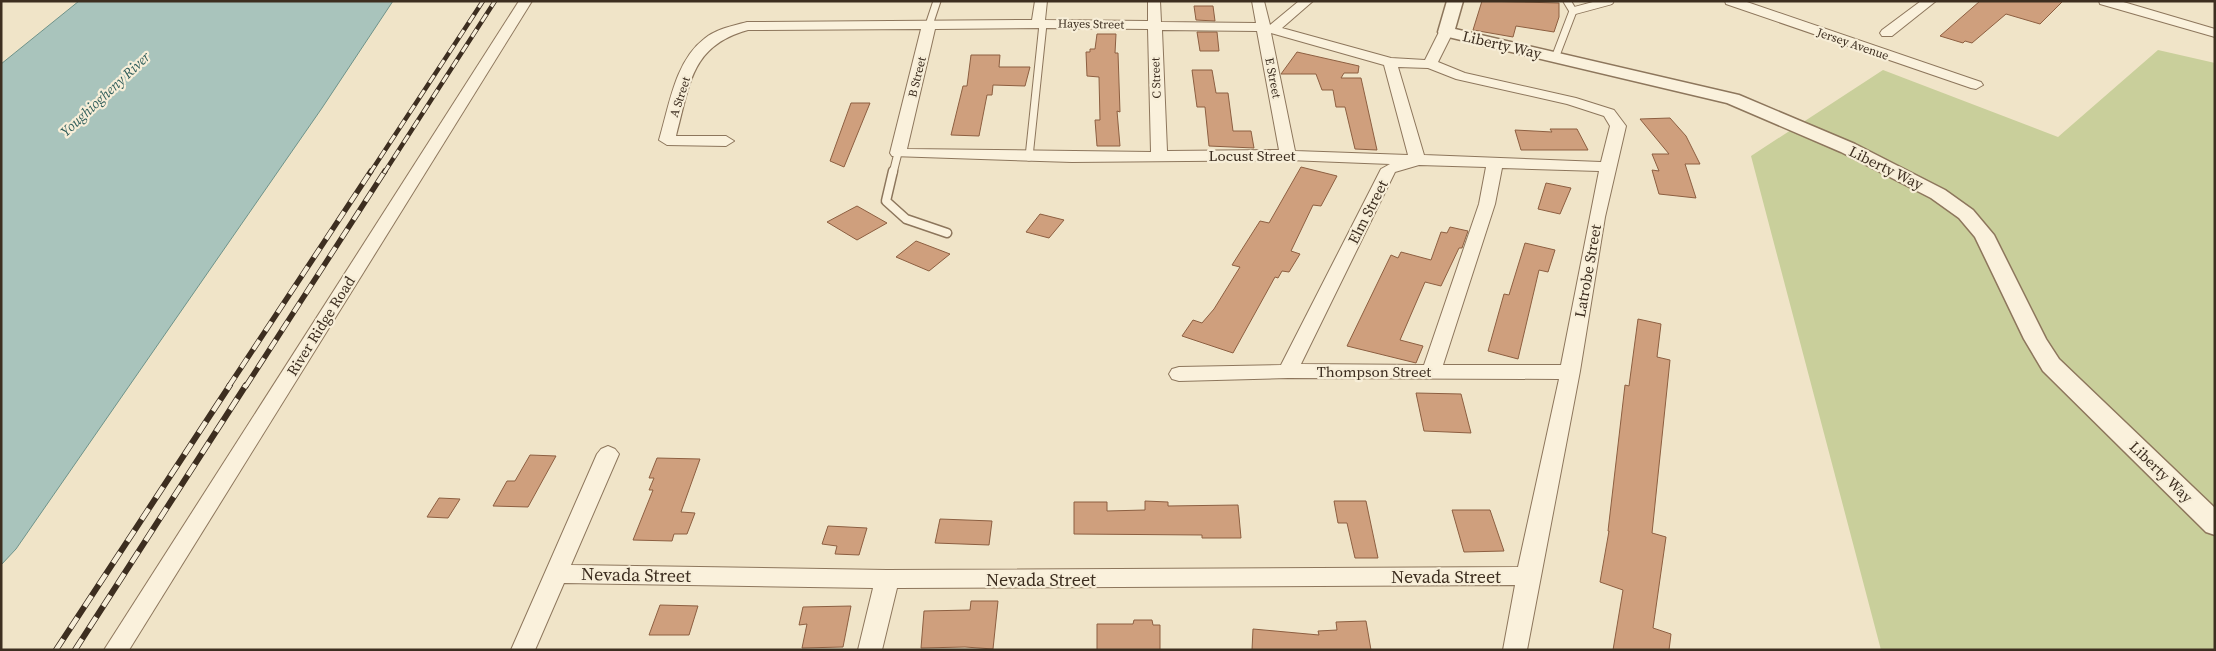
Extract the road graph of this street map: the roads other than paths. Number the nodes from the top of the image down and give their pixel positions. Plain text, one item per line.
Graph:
1 (526, 1) edge
2 (937, 1) edge
3 (1041, 1) edge
4 (1154, 1) edge
5 (1258, 1) edge
6 (1307, 1) edge
7 (1455, 1) edge
8 (1567, 1) edge
9 (1610, 1) edge
10 (1731, 1) edge
11 (1930, 1) edge
12 (2105, 1) edge
13 (1573, 11) junction
14 (1040, 24) junction
15 (929, 25) junction
16 (1155, 25) junction
17 (747, 26) joint
18 (1269, 28) junction
19 (1446, 32) junction
20 (1887, 33) dead end
21 (2215, 33) edge
22 (1555, 58) junction
23 (1390, 62) junction
24 (1430, 64) junction
25 (1976, 85) dead end
26 (726, 141) dead end
27 (898, 153) junction
28 (1288, 155) junction
29 (1158, 156) junction
30 (1029, 157) junction
31 (1417, 160) junction
32 (1495, 162) junction
33 (1606, 167) junction
34 (947, 233) dead end
35 (1288, 371) junction
36 (1431, 372) junction
37 (1570, 372) junction
38 (1179, 374) dead end
39 (608, 454) dead end
40 (2215, 525) edge
41 (556, 574) junction
42 (1526, 576) junction
43 (887, 579) junction
44 (116, 650) edge
45 (523, 650) edge
46 (870, 650) edge
47 (1515, 650) edge

1 - 44 street, River Ridge Road
2 - 15 lane, B Street
3 - 14 street
4 - 16 street, C Street
5 - 18 street, E Street
6 - 18 street
7 - 19 street, Liberty Way
8 - 13 lane
9 - 13 lane
10 - 25 street, Jersey Avenue
11 - 20 street
12 - 21 street
13 - 22 lane
14 - 15 street, Hayes Street
14 - 16 street, Hayes Street
14 - 30 lane
15 - 17 street, Hayes Street
15 - 27 street, B Street
16 - 18 street, Hayes Street
16 - 29 street, C Street
17 - 26 street, A Street
18 - 23 street, Hayes Street
18 - 28 street, E Street
19 - 22 street, Liberty Way
19 - 24 street
22 - 40 street, Liberty Way
23 - 24 street, Hayes Street
23 - 31 street
24 - 33 street, Latrobe Street
27 - 30 street, Locust Street
27 - 34 lane
28 - 29 street, Locust Street
28 - 31 street, Locust Street
29 - 30 street, Locust Street
31 - 32 street, Locust Street
31 - 35 street, Elm Street
32 - 33 street, Locust Street
32 - 36 street
33 - 37 street, Latrobe Street
35 - 36 street, Thompson Street
35 - 38 street, Thompson Street
36 - 37 street, Thompson Street
37 - 42 street, Latrobe Street
39 - 41 street
41 - 43 street, Nevada Street
41 - 45 street
42 - 43 street, Nevada Street
42 - 47 street, Latrobe Street
43 - 46 street

